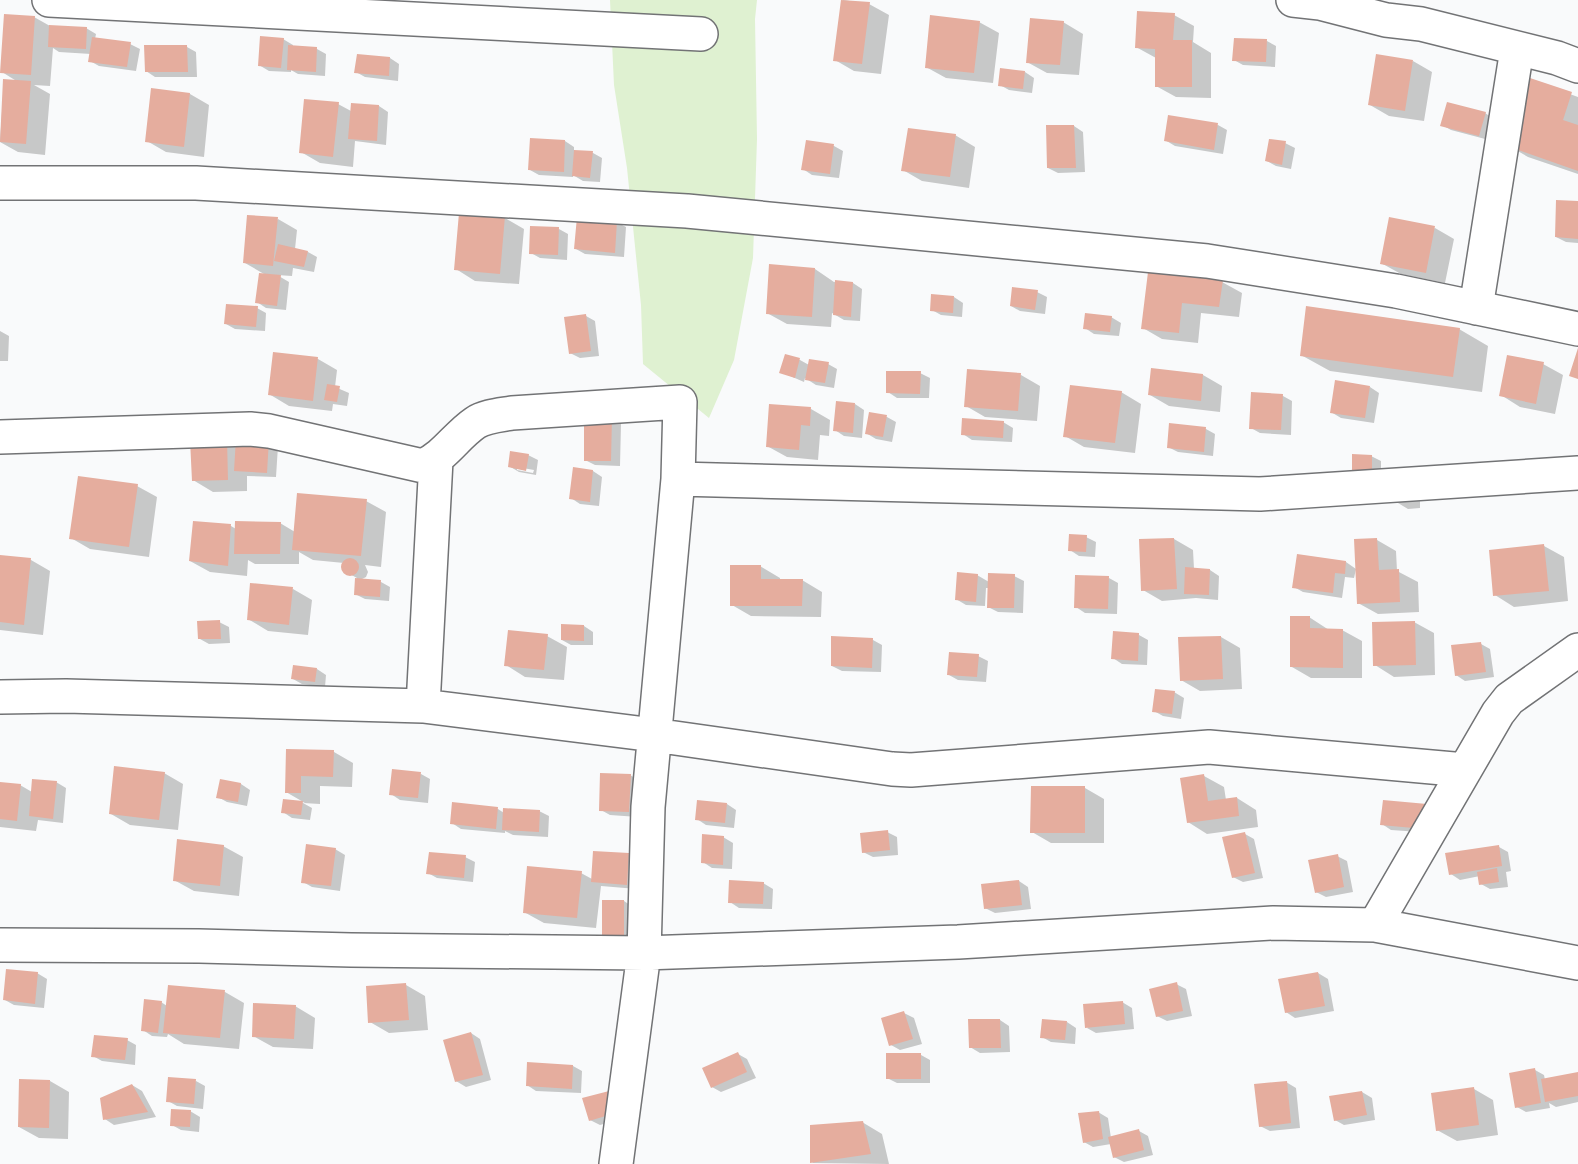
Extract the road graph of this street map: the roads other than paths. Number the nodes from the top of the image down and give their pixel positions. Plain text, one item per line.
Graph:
1 (49, 0) edge
2 (1293, 0) edge
3 (1419, 12) edge
4 (701, 34) dead end
5 (1517, 49) junction
6 (1578, 66) edge
7 (0, 183) edge
8 (1476, 308) junction
9 (1578, 329) edge
10 (0, 437) edge
11 (435, 460) junction
12 (1578, 472) edge
13 (678, 479) junction
14 (1578, 650) edge
15 (0, 697) edge
16 (423, 706) junction
17 (654, 735) junction
18 (1465, 770) junction
19 (1375, 925) junction
20 (0, 945) edge
21 (644, 953) junction
22 (1578, 963) edge
23 (616, 1164) edge

1 - 4 street
2 - 3 street
3 - 5 street
5 - 6 street
5 - 8 street
7 - 8 street
8 - 9 street
10 - 11 street
11 - 13 street
11 - 16 street
12 - 13 street
13 - 17 street
14 - 18 street
15 - 16 street
16 - 17 street
17 - 18 street
17 - 21 street
18 - 19 street
19 - 21 street
19 - 22 street
20 - 21 street
21 - 23 street

